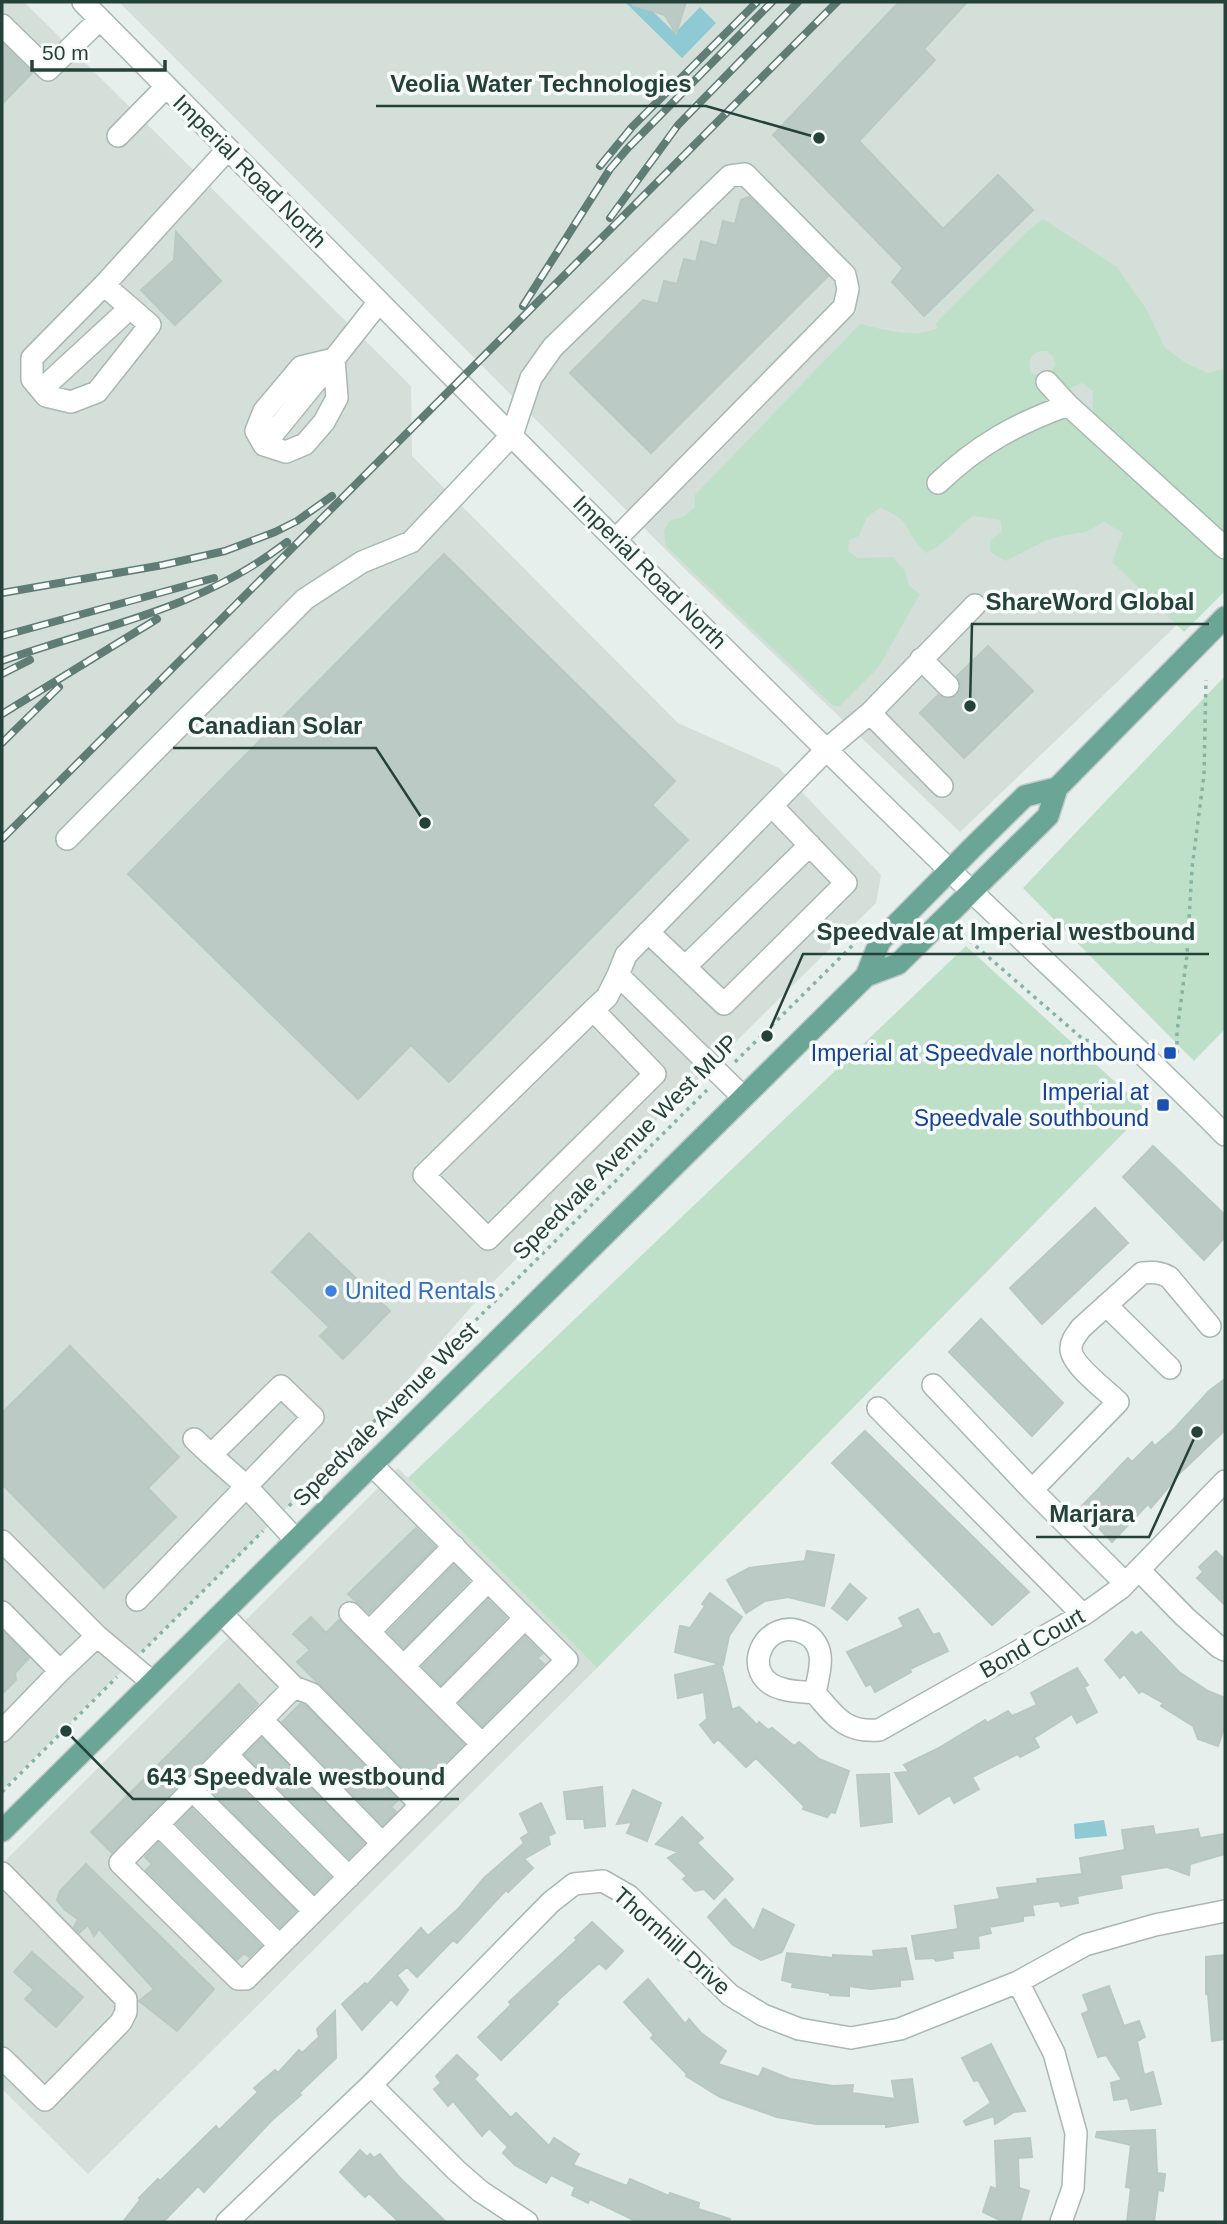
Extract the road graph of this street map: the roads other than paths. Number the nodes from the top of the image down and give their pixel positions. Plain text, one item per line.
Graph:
1 (83, 2) edge
2 (100, 19) junction
3 (2, 25) edge
4 (166, 86) junction
5 (118, 136) dead end
6 (228, 149) junction
7 (104, 285) junction
8 (379, 302) junction
9 (130, 308) junction
10 (334, 359) junction
11 (1047, 382) dead end
12 (42, 389) junction
13 (1068, 405) junction
14 (512, 435) junction
15 (938, 483) dead end
16 (616, 539) junction
17 (1225, 548) edge
18 (975, 606) dead end
19 (1225, 617) edge
20 (921, 659) junction
21 (948, 685) dead end
22 (870, 713) junction
23 (827, 749) junction
24 (942, 786) dead end
25 (1057, 788) junction
26 (772, 806) junction
27 (67, 839) dead end
28 (810, 845) junction
29 (950, 870) junction
30 (972, 891) junction
31 (648, 932) junction
32 (685, 967) junction
33 (618, 975) junction
34 (866, 976) junction
35 (593, 1010) junction
36 (743, 1097) junction
37 (1225, 1135) edge
38 (1107, 1305) junction
39 (1210, 1326) dead end
40 (1170, 1368) dead end
41 (933, 1385) dead end
42 (878, 1408) dead end
43 (194, 1438) dead end
44 (211, 1455) junction
45 (372, 1465) junction
46 (1225, 1481) edge
47 (246, 1486) junction
48 (1032, 1490) junction
49 (296, 1540) junction
50 (2, 1541) edge
51 (454, 1546) junction
52 (1132, 1577) junction
53 (488, 1581) junction
54 (137, 1600) dead end
55 (2, 1612) edge
56 (350, 1613) dead end
57 (222, 1614) junction
58 (1083, 1615) junction
59 (525, 1618) junction
60 (369, 1632) junction
61 (97, 1636) junction
62 (1225, 1650) edge
63 (404, 1666) junction
64 (60, 1671) junction
65 (152, 1682) junction
66 (294, 1687) junction
67 (815, 1693) dead end
68 (441, 1703) junction
69 (262, 1720) junction
70 (2, 1731) edge
71 (482, 1744) junction
72 (227, 1755) junction
73 (192, 1790) junction
74 (421, 1805) junction
75 (158, 1824) junction
76 (2, 1831) edge
77 (382, 1843) junction
78 (2, 1873) edge
79 (349, 1877) junction
80 (1225, 1911) edge
81 (314, 1912) junction
82 (279, 1945) junction
83 (1018, 1982) junction
84 (2, 2058) edge
85 (371, 2085) junction
86 (226, 2222) edge
87 (527, 2222) edge
88 (1062, 2222) edge

1 - 2 street, Imperial Road North
2 - 3 street
2 - 4 street, Imperial Road North
4 - 5 street
4 - 6 street, Imperial Road North
6 - 7 street
6 - 8 street, Imperial Road North
7 - 9 street
7 - 12 street
8 - 10 street
8 - 14 street, Imperial Road North
9 - 12 street
9 - 12 street
10 - 10 street
11 - 13 street
13 - 15 street
13 - 17 street
14 - 16 street, Imperial Road North
14 - 16 street
14 - 27 street
16 - 23 street, Imperial Road North
18 - 20 street
19 - 25 main road, Speedvale Avenue West
20 - 21 street
20 - 22 street
22 - 23 street
22 - 24 street
23 - 26 street
23 - 29 street, Imperial Road North
25 - 29 main road, Speedvale Avenue West
25 - 30 main road, Speedvale Avenue West
26 - 28 street
26 - 31 street
28 - 32 street
28 - 32 street
29 - 30 street, Imperial Road North
29 - 34 main road, Speedvale Avenue West
30 - 34 main road, Speedvale Avenue West
30 - 37 street, Imperial Road North
31 - 32 street
31 - 33 street
33 - 35 street
33 - 36 street
34 - 36 main road, Speedvale Avenue West
35 - 35 street
36 - 45 main road, Speedvale Avenue West
38 - 39 street
38 - 40 street
38 - 48 street
41 - 48 street
42 - 58 street
43 - 44 street
44 - 47 street
44 - 47 street
45 - 49 main road, Speedvale Avenue West
45 - 51 street
46 - 52 street, Bond Court
47 - 49 street
47 - 54 street
48 - 52 street
49 - 57 main road, Speedvale Avenue West
50 - 61 street
51 - 53 street
51 - 60 street
52 - 58 street, Bond Court
52 - 62 street
53 - 59 street
53 - 63 street
55 - 64 street
56 - 60 street
57 - 65 main road, Speedvale Avenue West
57 - 66 street
58 - 67 street, Bond Court
59 - 68 street
59 - 71 street
60 - 63 street
61 - 64 street
61 - 65 street
63 - 68 street
64 - 70 street
65 - 76 main road, Speedvale Avenue West
66 - 69 street
66 - 74 street
68 - 71 street
69 - 72 street
69 - 77 street
71 - 74 street
72 - 73 street
72 - 79 street
73 - 75 street
73 - 81 street
74 - 77 street
75 - 82 street
75 - 82 street
77 - 79 street
78 - 84 street
79 - 81 street
80 - 83 street, Thornhill Drive
81 - 82 street
83 - 85 street, Thornhill Drive
83 - 88 street
85 - 86 street, Thornhill Drive
85 - 87 street

